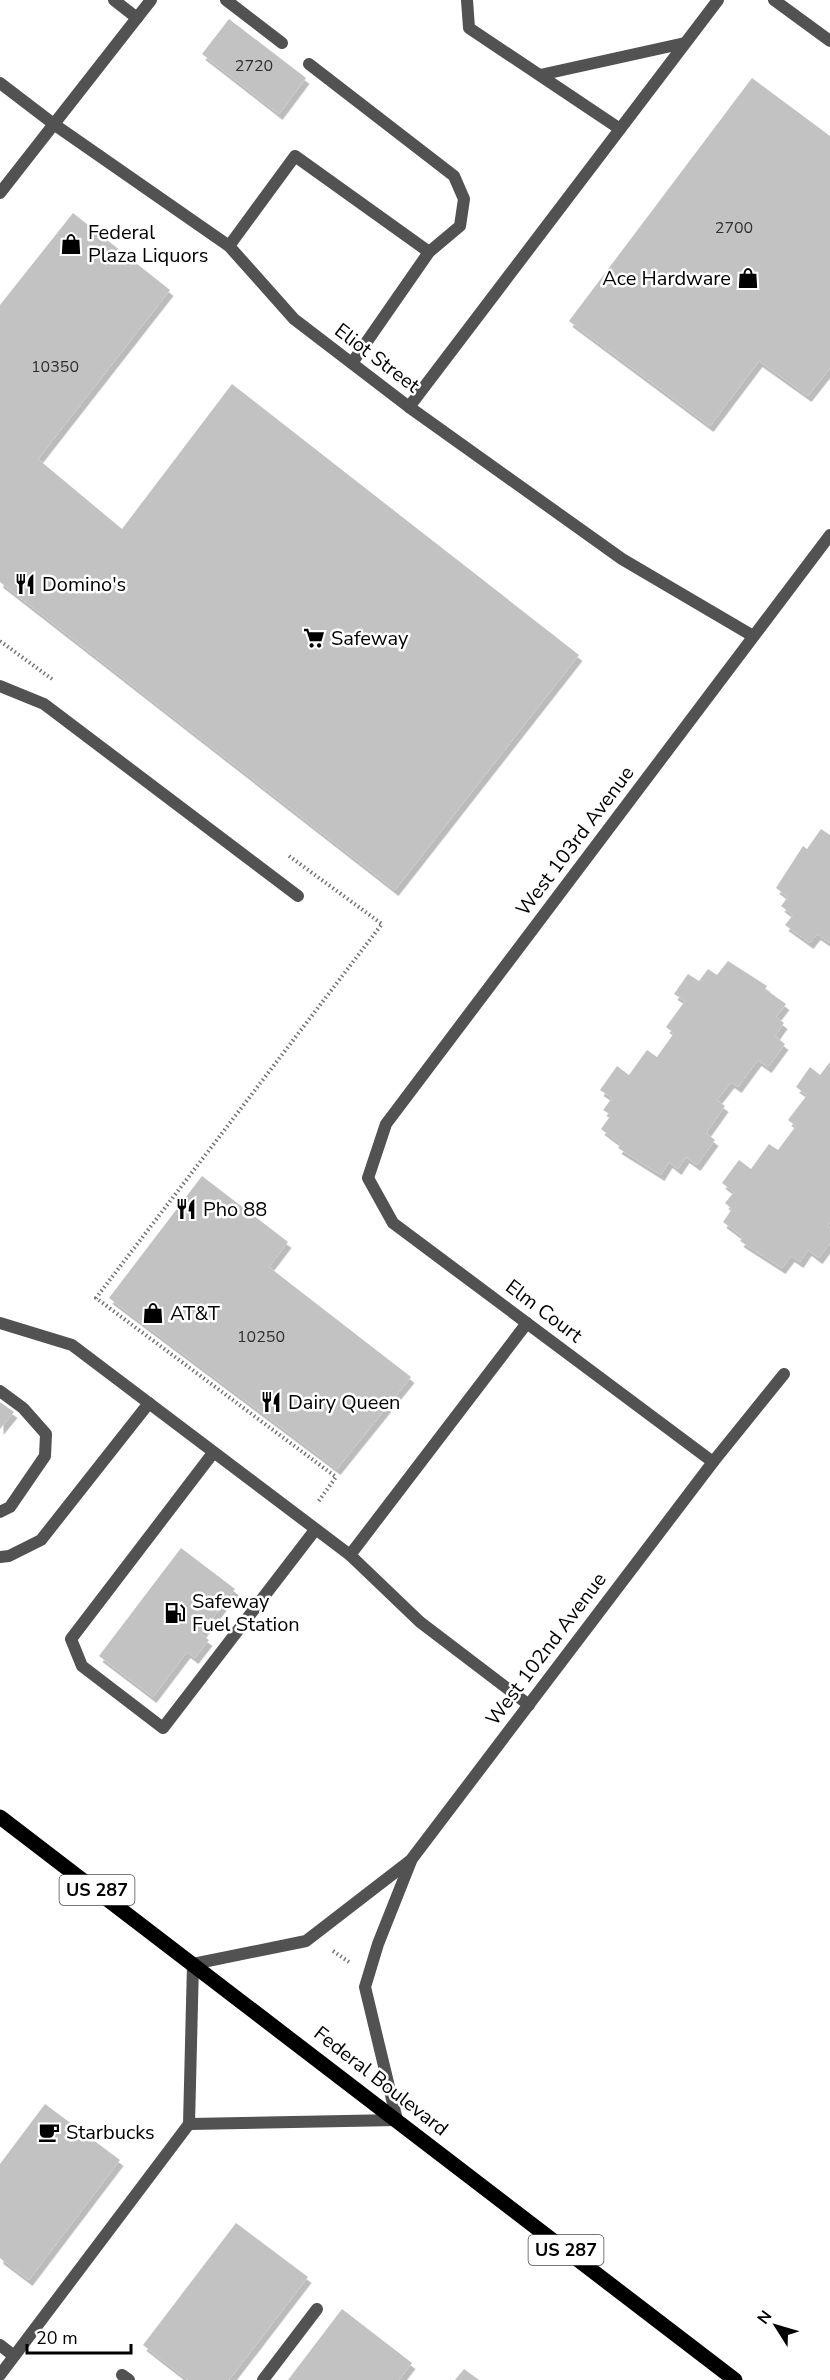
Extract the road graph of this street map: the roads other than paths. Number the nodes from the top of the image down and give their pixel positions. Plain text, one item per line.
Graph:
1 (114, 0) edge
2 (151, 0) edge
3 (225, 0) edge
4 (467, 0) edge
5 (718, 0) edge
6 (774, 0) edge
7 (137, 18) junction
8 (830, 41) edge
9 (282, 43) dead end
10 (685, 43) junction
11 (309, 64) dead end
12 (540, 75) junction
13 (0, 83) edge
14 (55, 125) junction
15 (620, 129) junction
16 (0, 193) edge
17 (229, 246) junction
18 (429, 252) junction
19 (352, 363) junction
20 (409, 407) junction
21 (830, 535) edge
22 (753, 636) junction
23 (0, 686) edge
24 (297, 896) dead end
25 (368, 1178) joint
26 (0, 1323) edge
27 (527, 1323) junction
28 (784, 1374) dead end
29 (0, 1390) edge
30 (148, 1404) junction
31 (213, 1453) junction
32 (712, 1462) junction
33 (0, 1512) edge
34 (315, 1530) junction
35 (350, 1555) junction
36 (0, 1557) edge
37 (529, 1705) junction
38 (0, 1817) edge
39 (411, 1860) junction
40 (194, 1964) junction
41 (397, 2120) junction
42 (189, 2124) junction
43 (317, 2309) dead end
44 (0, 2345) edge
45 (14, 2356) junction
46 (0, 2375) edge
47 (263, 2380) edge
48 (735, 2380) edge

1 - 7 street
2 - 7 street
3 - 9 street
4 - 12 street
5 - 10 street
6 - 8 street
7 - 14 street
10 - 12 street
10 - 15 street
11 - 18 street
12 - 15 street
13 - 14 street, Eliot Street
14 - 16 street
14 - 17 street, Eliot Street
15 - 20 street
17 - 18 street
17 - 19 street, Eliot Street
18 - 19 street
19 - 20 street, Eliot Street
20 - 22 street, Eliot Street
21 - 22 street, West 103rd Avenue
22 - 25 street, West 103rd Avenue
23 - 24 street
25 - 27 street, Elm Court
26 - 30 street
27 - 32 street, Elm Court
27 - 35 street
28 - 32 street, West 102nd Avenue
29 - 33 street
30 - 31 street
30 - 36 street
31 - 34 street
31 - 34 street
32 - 37 street, West 102nd Avenue
34 - 35 street
35 - 37 street
37 - 39 street, West 102nd Avenue
38 - 40 main road, Federal Boulevard / US 287
39 - 40 street, West 102nd Avenue
39 - 41 street, West 102nd Avenue
40 - 41 main road, Federal Boulevard / US 287
40 - 42 street
41 - 42 street
41 - 48 main road, Federal Boulevard / US 287
42 - 45 street
43 - 47 street
44 - 45 street
45 - 46 street

